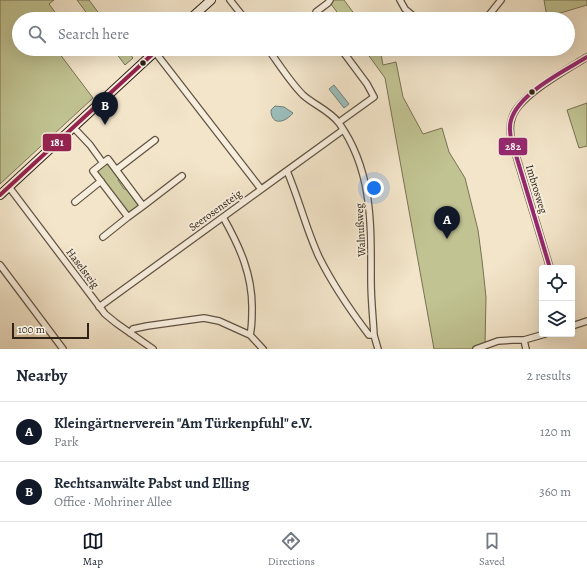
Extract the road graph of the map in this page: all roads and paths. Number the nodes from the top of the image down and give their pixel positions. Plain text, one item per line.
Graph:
1 (210, 0) edge
2 (230, 0) edge
3 (330, 0) edge
4 (400, 0) edge
5 (501, 0) edge
6 (197, 12) edge
7 (239, 12) edge
8 (316, 12) edge
9 (409, 12) edge
10 (491, 12) edge
11 (150, 56) edge
12 (161, 56) edge
13 (273, 56) edge
14 (346, 56) edge
15 (587, 57) edge
16 (342, 120) dead end
17 (73, 127) junction
18 (343, 130) junction
19 (155, 140) dead end
20 (103, 163) junction
21 (116, 170) junction
22 (287, 171) junction
23 (182, 176) dead end
24 (101, 181) junction
25 (9, 187) junction
26 (261, 189) junction
27 (0, 195) edge
28 (75, 202) dead end
29 (143, 206) junction
30 (128, 217) junction
31 (223, 217) junction
32 (103, 237) dead end
33 (159, 258) dead end
34 (0, 265) edge
35 (549, 265) edge
36 (119, 288) dead end
37 (99, 307) junction
38 (587, 321) edge
39 (575, 325) edge
40 (130, 333) junction
41 (250, 335) junction
42 (374, 335) junction
43 (539, 336) edge
44 (524, 340) junction
45 (63, 349) edge
46 (153, 349) edge
47 (264, 349) edge
48 (378, 349) edge
49 (476, 349) edge
50 (526, 349) edge

1 - 6 main road
2 - 7 street
3 - 8 street
4 - 9 street
5 - 10 street
11 - 17 main road
12 - 26 street
13 - 18 street, Walnußweg
14 - 16 street
15 - 35 street, Imbrosweg
17 - 20 street
17 - 25 main road
18 - 22 street, Seerosensteig
18 - 42 street, Walnußweg
19 - 21 street
20 - 21 street
20 - 24 street
21 - 29 street
22 - 26 street, Seerosensteig
22 - 42 street
23 - 29 street
24 - 28 street
24 - 30 street
25 - 27 main road
25 - 37 street, Haselsteig
26 - 31 street, Seerosensteig
29 - 30 street
30 - 32 street
31 - 37 street, Seerosensteig
31 - 41 street
33 - 36 street
34 - 45 street
37 - 40 street, Haselsteig
38 - 39 street
40 - 41 street
40 - 46 street, Haselsteig
41 - 47 street
42 - 48 street, Walnußweg
43 - 44 street
44 - 49 street
44 - 50 street

